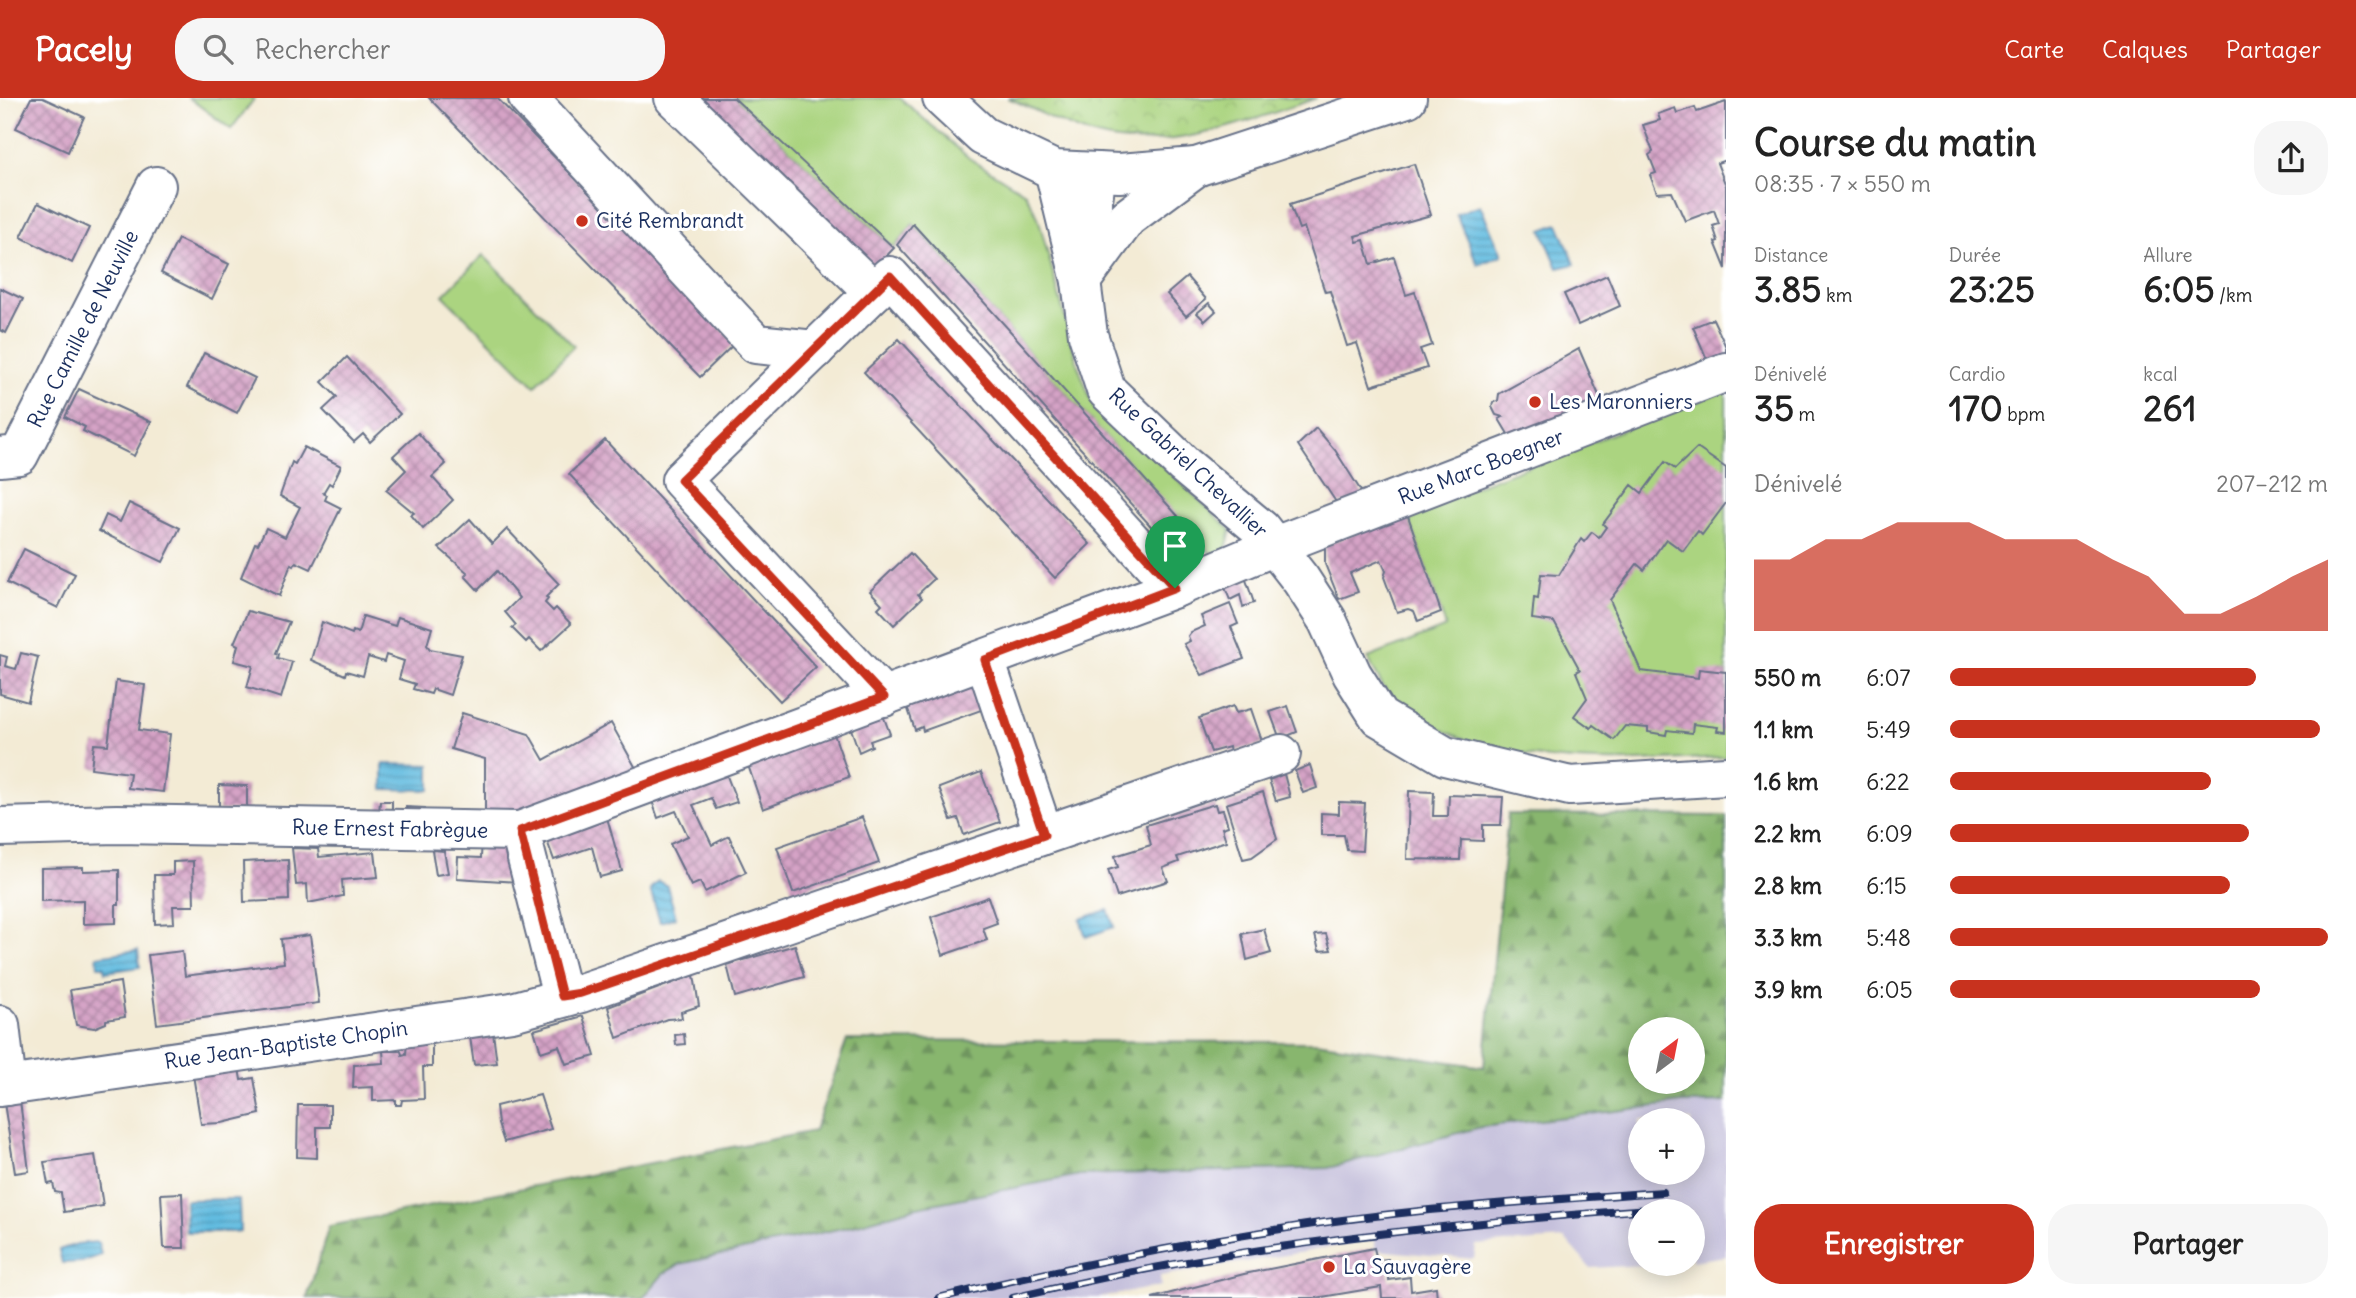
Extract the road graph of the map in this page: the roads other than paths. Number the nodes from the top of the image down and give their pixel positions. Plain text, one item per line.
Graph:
1 (528, 98) edge
2 (674, 98) edge
3 (942, 98) edge
4 (1407, 98) edge
5 (1196, 167) junction
6 (1054, 170) junction
7 (1097, 172) junction
8 (156, 186) dead end
9 (1081, 281) junction
10 (874, 292) junction
11 (815, 349) junction
12 (1726, 372) edge
13 (0, 457) edge
14 (1275, 546) junction
15 (1175, 588) junction
16 (985, 660) junction
17 (884, 697) junction
18 (1281, 754) dead end
19 (1726, 776) edge
20 (0, 827) edge
21 (520, 831) junction
22 (1044, 835) junction
23 (562, 996) junction
24 (0, 1025) edge
25 (4, 1087) edge

1 - 11 street
2 - 10 street
3 - 6 street
4 - 5 street
5 - 7 street
5 - 9 street
6 - 7 street
6 - 9 street, Rue Gabriel Chevallier
7 - 9 street, Rue Gabriel Chevallier
8 - 13 street, Rue Camille de Neuville
9 - 14 street, Rue Gabriel Chevallier
10 - 11 street
10 - 15 street
11 - 17 street
12 - 14 street, Rue Marc Boegner
14 - 15 street, Rue Ernest Fabrègue
14 - 19 street, Rue Gabriel Chevallier
15 - 16 street, Rue Ernest Fabrègue
16 - 17 street, Rue Ernest Fabrègue
16 - 22 street
17 - 21 street, Rue Ernest Fabrègue
18 - 22 street, Rue Jean-Baptiste Chopin
20 - 21 street, Rue Ernest Fabrègue
21 - 23 street
22 - 23 street, Rue Jean-Baptiste Chopin
23 - 25 street, Rue Jean-Baptiste Chopin
24 - 25 street, Rue Jean-Baptiste Chopin

